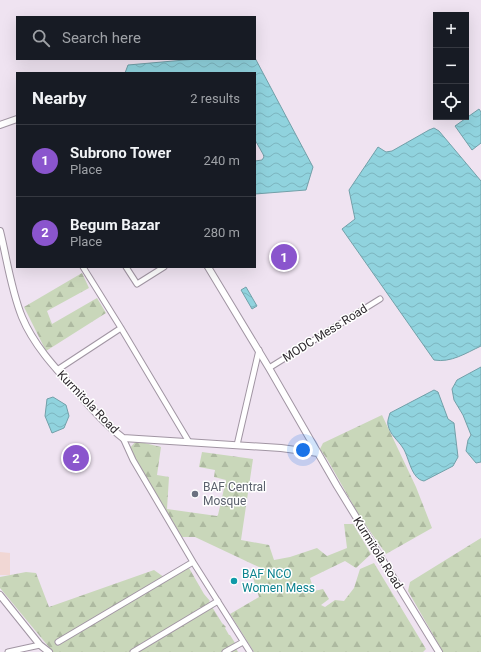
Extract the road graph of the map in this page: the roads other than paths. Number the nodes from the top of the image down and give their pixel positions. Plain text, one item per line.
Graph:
1 (16, 119) edge
2 (0, 125) edge
3 (0, 231) edge
4 (84, 268) edge
5 (127, 268) edge
6 (162, 268) edge
7 (209, 268) edge
8 (380, 299) dead end
9 (121, 328) junction
10 (259, 350) junction
11 (269, 368) junction
12 (57, 370) junction
13 (123, 438) junction
14 (189, 442) junction
15 (237, 445) junction
16 (318, 453) junction
17 (193, 562) junction
18 (0, 595) edge
19 (218, 601) junction
20 (58, 642) dead end
21 (243, 642) junction
22 (40, 644) junction
23 (437, 651) edge
24 (8, 652) edge
25 (49, 652) edge
26 (133, 652) edge
27 (225, 652) edge
28 (250, 652) edge

1 - 2 street
3 - 12 street, Kurmitola Road
4 - 9 street
5 - 6 street
7 - 10 street, Kurmitola Road
8 - 11 street, MODC Mess Road
9 - 12 street
9 - 14 street
10 - 11 street, Kurmitola Road
10 - 15 street
11 - 16 street, Kurmitola Road
12 - 13 street, Kurmitola Road
13 - 14 street, Kurmitola Road
13 - 17 street
14 - 15 street, Kurmitola Road
15 - 16 street, Kurmitola Road
16 - 23 street, Kurmitola Road
17 - 19 street
17 - 20 street
18 - 22 street
19 - 21 street
19 - 26 street
21 - 27 street
21 - 28 street
22 - 24 street
22 - 25 street

